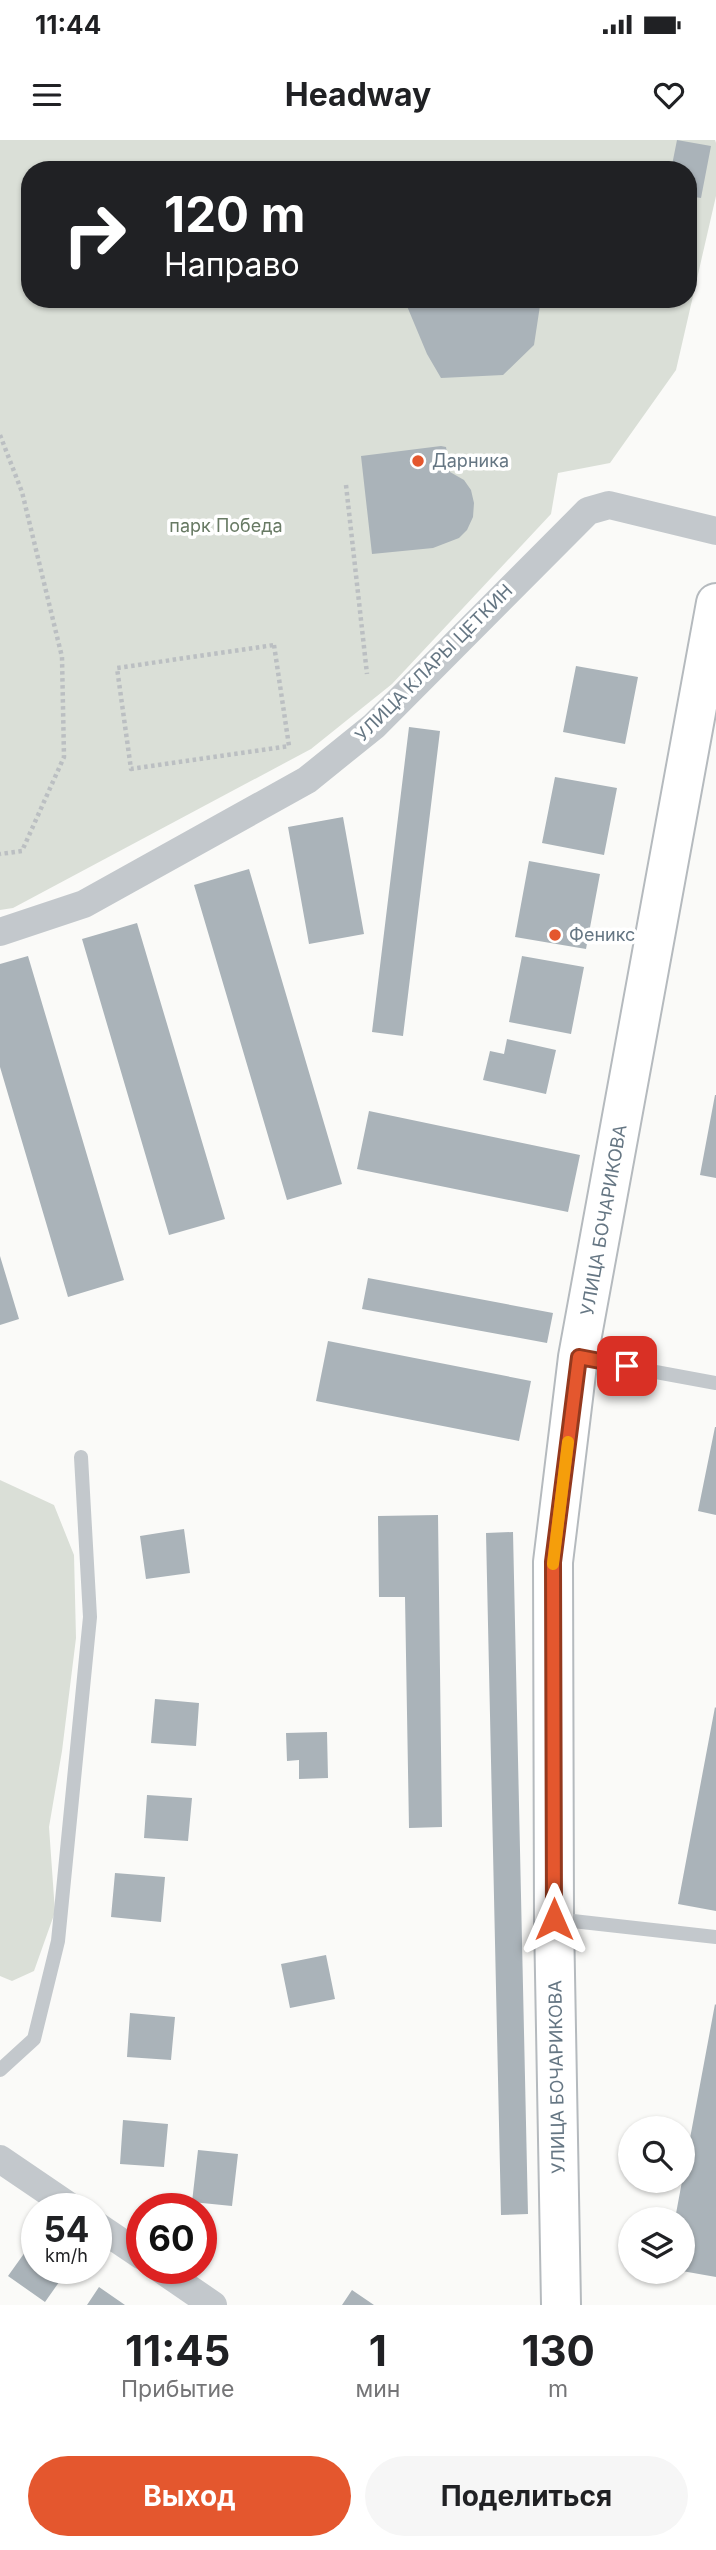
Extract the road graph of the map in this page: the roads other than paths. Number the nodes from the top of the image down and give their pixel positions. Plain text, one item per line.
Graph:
1 (716, 531) edge
2 (716, 603) edge
3 (708, 687) edge
4 (0, 932) edge
5 (579, 1357) junction
6 (716, 1383) edge
7 (81, 1457) dead end
8 (554, 1919) junction
9 (716, 1937) edge
10 (0, 2070) edge
11 (0, 2159) edge
12 (50, 2193) edge
13 (182, 2284) edge
14 (212, 2305) edge
15 (561, 2305) edge

1 - 4 street, УЛИЦА КЛАРЫ ЦЕТКИН
2 - 3 main road, УЛИЦА БОЧАРИКОВА
3 - 5 main road, УЛИЦА БОЧАРИКОВА
5 - 6 lane
5 - 8 main road, УЛИЦА БОЧАРИКОВА
7 - 10 lane
8 - 9 lane
8 - 15 main road, УЛИЦА БОЧАРИКОВА
11 - 12 street
13 - 14 street

